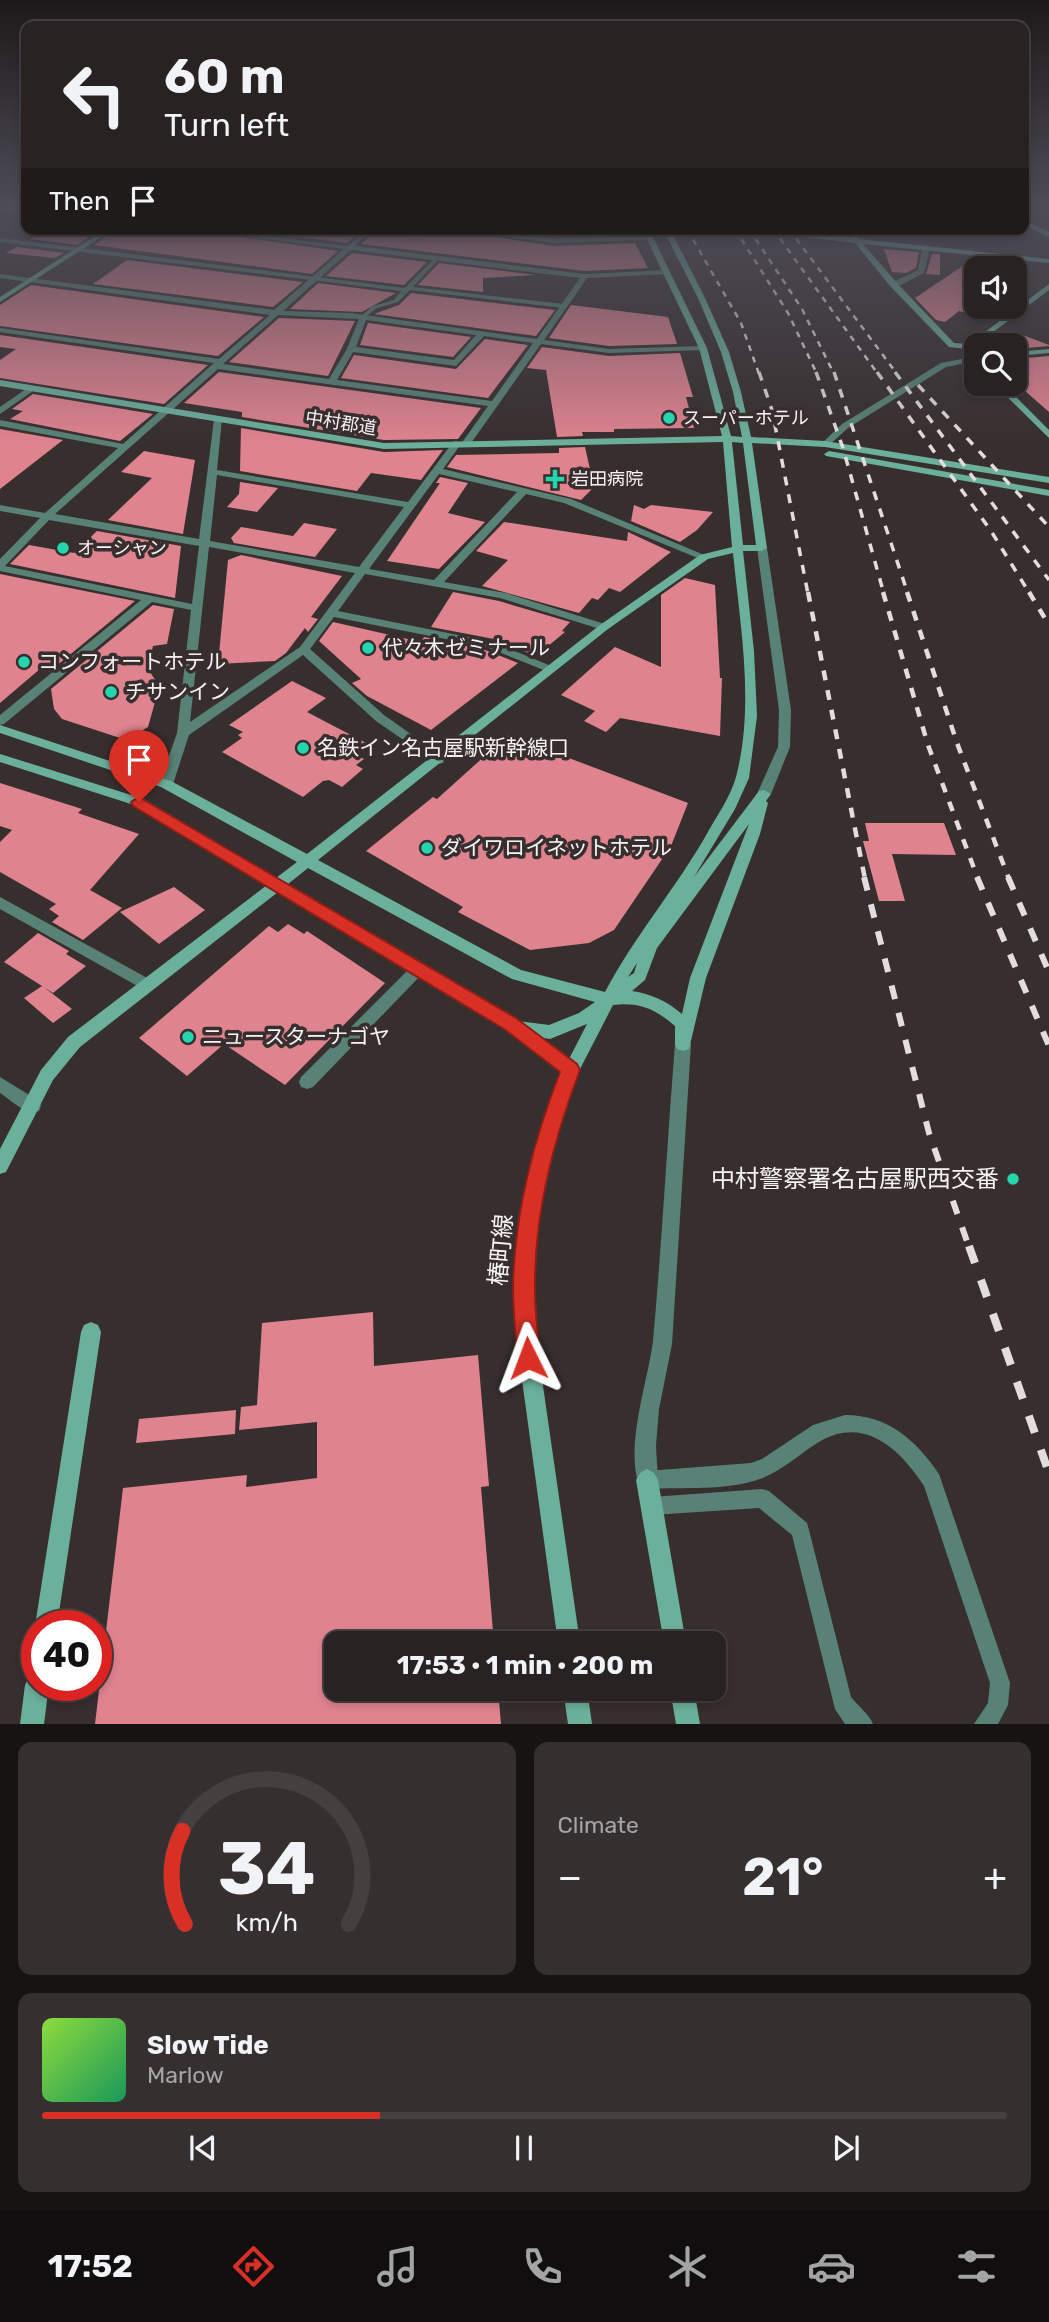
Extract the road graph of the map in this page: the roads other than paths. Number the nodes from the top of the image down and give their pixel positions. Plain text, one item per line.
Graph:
1 (26, 283) edge
2 (57, 283) edge
3 (309, 283) edge
4 (355, 283) edge
5 (412, 283) edge
6 (580, 283) edge
7 (672, 283) edge
8 (692, 283) edge
9 (897, 283) edge
10 (894, 285) joint
11 (1049, 286) edge
12 (407, 289) junction
13 (0, 300) edge
14 (564, 306) junction
15 (276, 313) junction
16 (363, 317) junction
17 (0, 330) edge
18 (482, 333) junction
19 (989, 333) edge
20 (538, 341) junction
21 (964, 346) edge
22 (702, 348) junction
23 (351, 349) junction
24 (1049, 351) edge
25 (1027, 353) edge
26 (964, 362) edge
27 (220, 364) junction
28 (331, 382) junction
29 (0, 383) edge
30 (32, 389) junction
31 (1010, 396) edge
32 (492, 404) junction
33 (0, 411) edge
34 (167, 411) junction
35 (218, 419) junction
36 (0, 423) edge
37 (1049, 435) edge
38 (727, 443) junction
39 (748, 443) junction
40 (461, 444) junction
41 (825, 444) junction
42 (125, 447) junction
43 (436, 470) junction
44 (214, 471) junction
45 (1049, 480) edge
46 (524, 491) junction
47 (1049, 493) edge
48 (410, 505) junction
49 (0, 508) edge
50 (47, 516) junction
51 (202, 542) junction
52 (739, 548) junction
53 (762, 548) junction
54 (704, 556) junction
55 (0, 566) edge
56 (361, 570) junction
57 (437, 583) junction
58 (149, 599) junction
59 (196, 608) junction
60 (331, 613) junction
61 (604, 627) junction
62 (304, 649) junction
63 (550, 668) junction
64 (0, 721) edge
65 (0, 729) edge
66 (183, 733) junction
67 (0, 758) edge
68 (438, 760) junction
69 (166, 784) junction
70 (764, 794) junction
71 (305, 860) junction
72 (277, 883) junction
73 (0, 902) edge
74 (418, 969) junction
75 (146, 984) junction
76 (608, 999) junction
77 (510, 1024) junction
78 (683, 1044) junction
79 (571, 1070) junction
80 (307, 1082) dead end
81 (0, 1084) edge
82 (33, 1106) junction
83 (0, 1166) edge
84 (90, 1332) dead end
85 (648, 1480) junction
86 (652, 1506) junction
87 (48, 1610) edge
88 (567, 1631) edge
89 (673, 1631) edge
90 (35, 1701) edge
91 (577, 1701) edge
92 (684, 1701) edge
93 (32, 1724) edge
94 (580, 1724) edge
95 (688, 1724) edge
96 (863, 1724) edge
97 (984, 1724) edge

1 - 13 street
2 - 15 street
3 - 15 street
4 - 12 lane
5 - 12 lane
6 - 14 street
7 - 22 street
8 - 39 street
9 - 10 street
10 - 21 street
11 - 19 street
12 - 14 lane
12 - 16 lane
14 - 20 street
15 - 16 street
15 - 27 street
16 - 18 street
16 - 23 street
17 - 27 street
18 - 20 street
18 - 23 street
20 - 22 street
20 - 32 street
22 - 38 street
23 - 28 street
24 - 25 street
26 - 41 lane
27 - 28 street
27 - 34 street
28 - 32 street
29 - 30 street, 中村郡道
30 - 33 street
30 - 34 street, 中村郡道
31 - 37 street
32 - 40 street
34 - 35 street, 中村郡道
34 - 42 street
35 - 40 street, 中村郡道
35 - 44 street
36 - 42 street
38 - 39 street, 中村郡道
38 - 40 street, 中村郡道
38 - 52 street
39 - 41 street
39 - 47 street
39 - 53 street
40 - 43 street
41 - 45 street
42 - 50 street
43 - 46 street
43 - 48 street
44 - 48 street
44 - 51 street
46 - 54 street
46 - 57 street
48 - 56 street
49 - 50 street
50 - 51 street
50 - 55 street
51 - 56 street
51 - 59 street
52 - 53 street
52 - 54 street
52 - 76 street
53 - 70 street
54 - 61 street
55 - 58 street
56 - 57 street
56 - 60 street
57 - 61 street
58 - 59 street
58 - 64 street
59 - 66 street
60 - 62 street
60 - 63 street
61 - 63 street
62 - 66 street
62 - 68 street
63 - 68 street
65 - 69 street
66 - 69 street
67 - 72 street
68 - 71 street
69 - 71 street
70 - 76 street
70 - 78 street
71 - 72 street
71 - 76 street
72 - 74 street
72 - 75 street
73 - 75 street
74 - 77 street
74 - 80 street
75 - 82 street
76 - 77 street
76 - 78 street
76 - 79 street, 椿町線
77 - 79 street
78 - 85 street
79 - 88 street, 椿町線
81 - 82 street
82 - 83 street
84 - 87 street
85 - 86 street
85 - 97 lane
86 - 89 street
86 - 96 lane
90 - 93 street
91 - 94 street
92 - 95 street

